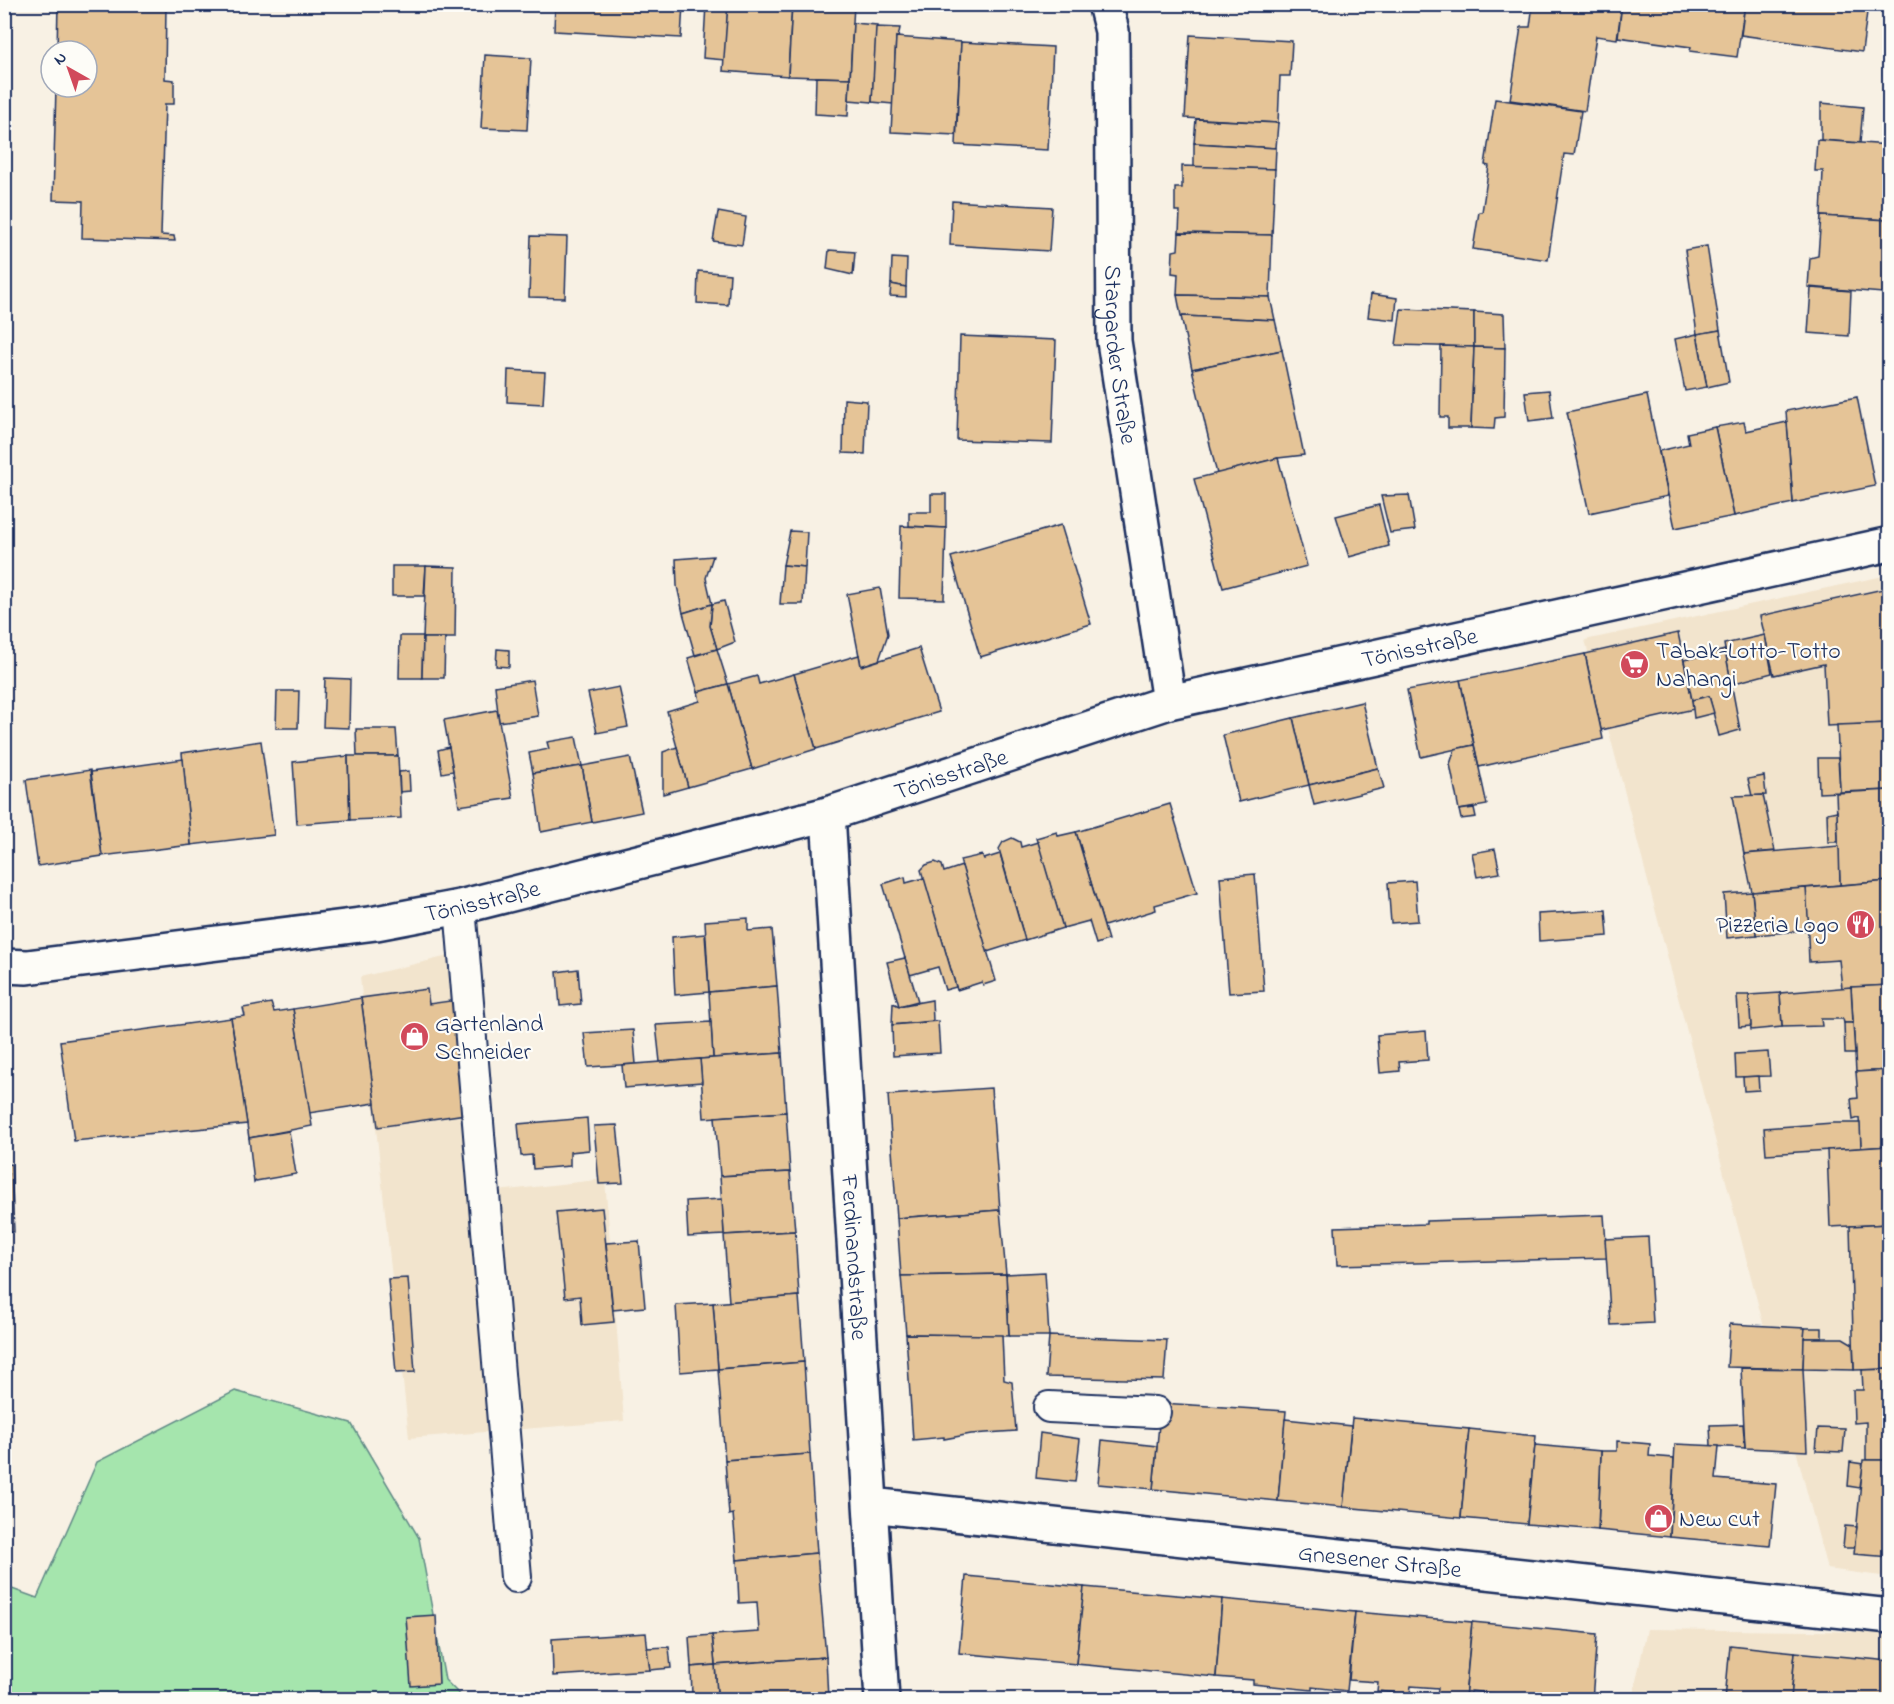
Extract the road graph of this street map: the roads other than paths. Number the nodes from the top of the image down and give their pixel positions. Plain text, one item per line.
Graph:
1 (1105, 4) edge
2 (1890, 544) edge
3 (1169, 702) junction
4 (828, 814) junction
5 (460, 907) junction
6 (4, 966) edge
7 (1049, 1407) dead end
8 (1155, 1412) dead end
9 (871, 1505) junction
10 (516, 1577) dead end
11 (1890, 1616) edge
12 (882, 1700) edge

1 - 3 street, Stargarder Straße
2 - 3 street, Tönisstraße
3 - 4 street, Tönisstraße
4 - 5 street, Tönisstraße
4 - 9 street, Ferdinandstraße
5 - 6 street, Tönisstraße
5 - 10 lane
7 - 8 lane
9 - 11 street, Gnesener Straße
9 - 12 street, Ferdinandstraße

